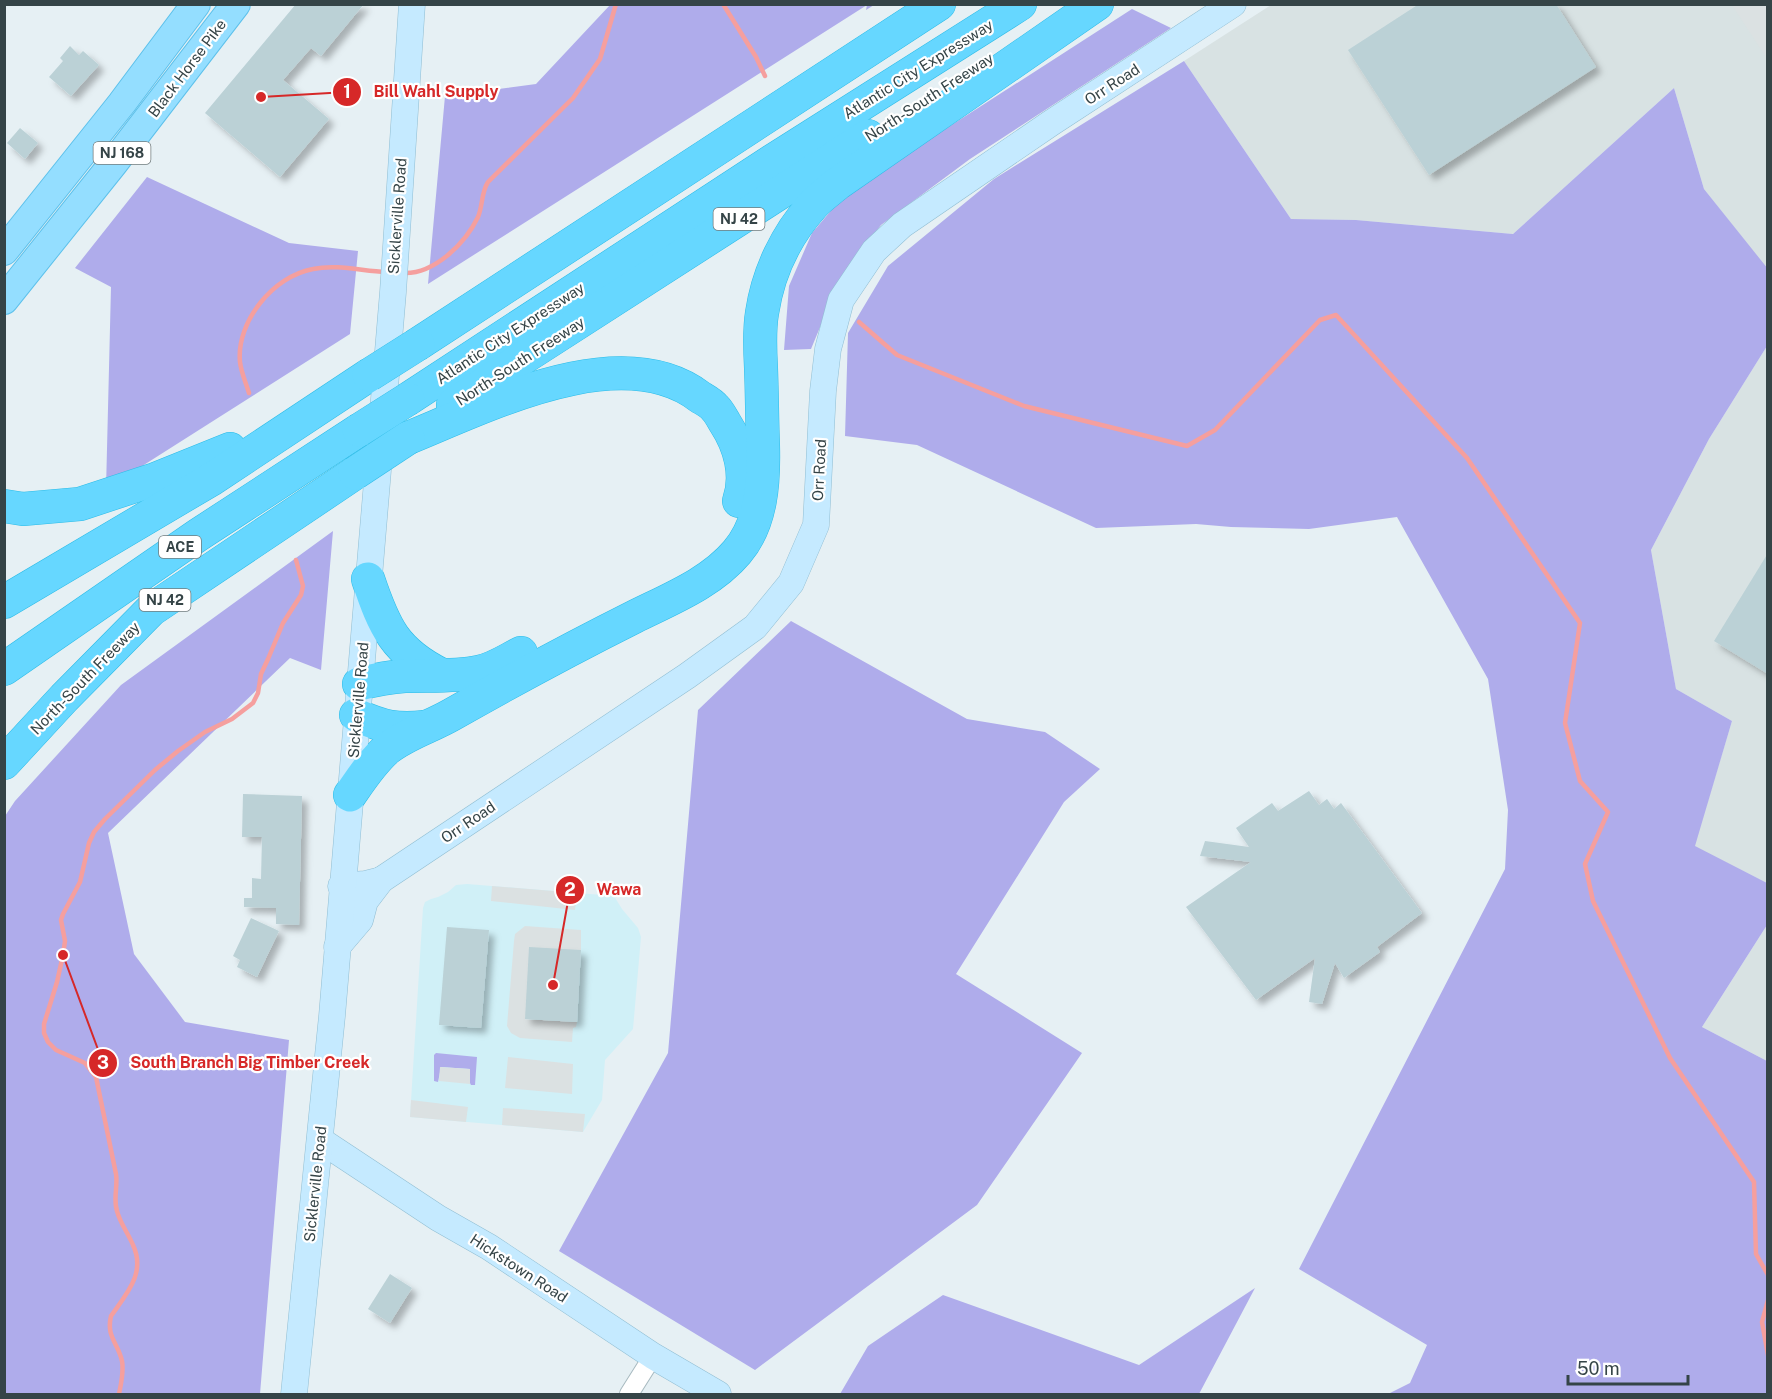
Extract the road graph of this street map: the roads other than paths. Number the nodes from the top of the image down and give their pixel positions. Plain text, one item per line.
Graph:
1 (196, 4) edge
2 (236, 4) edge
3 (412, 4) edge
4 (939, 4) edge
5 (1020, 4) edge
6 (1072, 4) edge
7 (1097, 4) edge
8 (1233, 4) edge
9 (122, 103) junction
10 (146, 122) junction
11 (4, 251) edge
12 (4, 300) edge
13 (369, 375) junction
14 (408, 438) junction
15 (212, 479) junction
16 (4, 507) edge
17 (368, 579) junction
18 (4, 602) edge
19 (4, 625) edge
20 (4, 669) edge
21 (442, 675) junction
22 (358, 699) junction
23 (46, 718) junction
24 (425, 727) junction
25 (4, 763) edge
26 (4, 778) edge
27 (350, 795) junction
28 (381, 880) junction
29 (341, 886) junction
30 (337, 947) junction
31 (320, 1140) junction
32 (653, 1356) junction
33 (294, 1395) edge
34 (629, 1395) edge
35 (718, 1395) edge

1 - 9 main road, Black Horse Pike / NJ 168
2 - 10 main road, Black Horse Pike / NJ 168
3 - 17 street, Sicklerville Road
4 - 13 highway, bridge
5 - 20 highway, Atlantic City Expressway / ACE, bridge
6 - 14 highway, North-South Freeway / NJ 42
7 - 24 highway
8 - 28 street, Orr Road
9 - 10 main road
9 - 11 main road, Black Horse Pike / NJ 168
10 - 12 main road, Black Horse Pike / NJ 168
13 - 15 highway
13 - 16 highway
14 - 21 highway
14 - 23 highway, North-South Freeway / NJ 42, bridge
15 - 18 highway
15 - 19 highway, ACE
17 - 21 highway
17 - 22 street, Sicklerville Road
21 - 22 highway
22 - 24 highway
22 - 27 street, Sicklerville Road
23 - 25 highway, North-South Freeway / NJ 42
23 - 26 highway
24 - 27 highway
27 - 29 street, Sicklerville Road
28 - 29 street, Orr Road
28 - 30 street
29 - 30 street, Sicklerville Road
30 - 31 street, Sicklerville Road
31 - 32 street, Hickstown Road
31 - 33 street, Sicklerville Road
32 - 34 street
32 - 35 street, Hickstown Road

